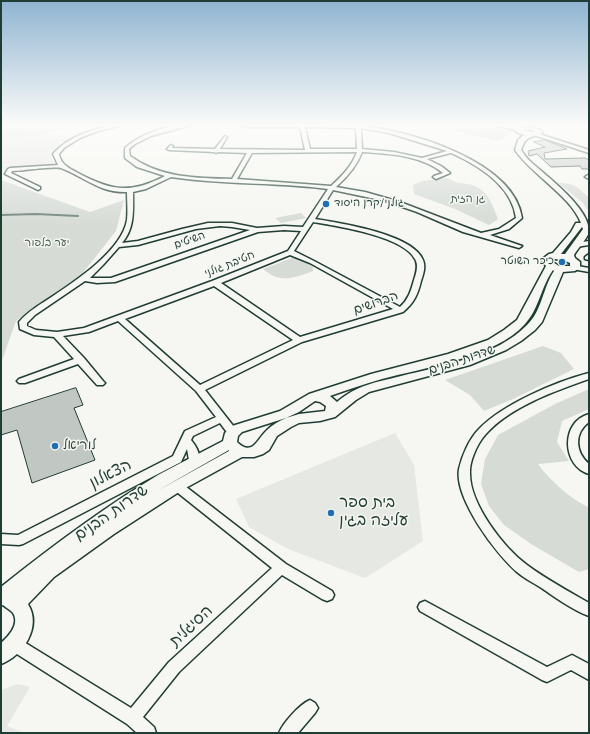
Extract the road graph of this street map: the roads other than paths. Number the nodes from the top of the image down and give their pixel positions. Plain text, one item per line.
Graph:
1 (56, 158) edge
2 (129, 158) edge
3 (246, 158) edge
4 (357, 158) edge
5 (417, 158) edge
6 (468, 158) edge
7 (517, 158) edge
8 (524, 158) edge
9 (422, 159) joint
10 (60, 166) junction
11 (170, 176) junction
12 (436, 177) dead end
13 (234, 180) junction
14 (38, 188) dead end
15 (332, 188) junction
16 (130, 191) junction
17 (311, 220) junction
18 (305, 229) junction
19 (257, 230) junction
20 (481, 235) junction
21 (587, 236) edge
22 (589, 244) edge
23 (117, 245) junction
24 (576, 245) junction
25 (519, 246) dead end
26 (290, 252) junction
27 (570, 258) junction
28 (556, 263) junction
29 (575, 267) junction
30 (589, 270) edge
31 (84, 279) junction
32 (215, 283) junction
33 (400, 310) junction
34 (120, 319) junction
35 (57, 335) junction
36 (299, 340) junction
37 (81, 360) junction
38 (589, 376) edge
39 (22, 381) dead end
40 (100, 383) dead end
41 (199, 389) junction
42 (314, 397) junction
43 (330, 414) junction
44 (589, 417) edge
45 (222, 418) junction
46 (186, 440) junction
47 (234, 442) junction
48 (194, 463) junction
49 (589, 470) edge
50 (177, 486) junction
51 (1, 539) edge
52 (281, 568) junction
53 (327, 595) dead end
54 (6, 600) edge
55 (425, 607) dead end
56 (589, 610) edge
57 (7, 650) edge
58 (589, 673) edge
59 (310, 708) dead end
60 (133, 718) junction
61 (148, 733) edge
62 (287, 733) edge

1 - 10 street
2 - 11 street
3 - 13 street
4 - 15 street
5 - 9 street
6 - 20 street
7 - 28 main road, שדרות הבנים
8 - 21 main road
9 - 12 street
10 - 14 street
10 - 16 street
11 - 13 street
11 - 16 street
13 - 15 street
15 - 17 street
15 - 20 street
16 - 23 street
17 - 18 street
17 - 33 street, הברושים
18 - 19 street, השיטים
18 - 26 street
19 - 23 street
19 - 31 street, השיטים
20 - 25 street
21 - 24 main road
22 - 24 street
23 - 31 street
24 - 27 main road
26 - 32 street, חטיבת גולני
26 - 33 street
27 - 28 main road
27 - 29 main road
28 - 29 main road
28 - 42 main road, שדרות הבנים
28 - 43 main road, שדרות הבנים
29 - 30 street
31 - 35 street, חטיבת גולני
32 - 34 street, חטיבת גולני
32 - 36 street
33 - 36 street, הברושים
34 - 35 street, חטיבת גולני
34 - 41 street
35 - 37 street
36 - 41 street, הברושים
37 - 39 street
37 - 40 street
38 - 56 street
41 - 45 street
42 - 43 main road
42 - 47 main road, שדרות הבנים
43 - 47 main road
44 - 49 street
45 - 46 street, הצאלון
45 - 47 street
46 - 48 street
46 - 51 street, הצאלון
47 - 48 main road, שדרות הבנים
47 - 50 main road, שדרות הבנים
48 - 54 main road, שדרות הבנים
50 - 52 street
50 - 54 main road, שדרות הבנים
52 - 53 street
52 - 60 street, הסיגלית
54 - 57 main road
55 - 58 street
57 - 60 street
59 - 62 street
60 - 61 street

